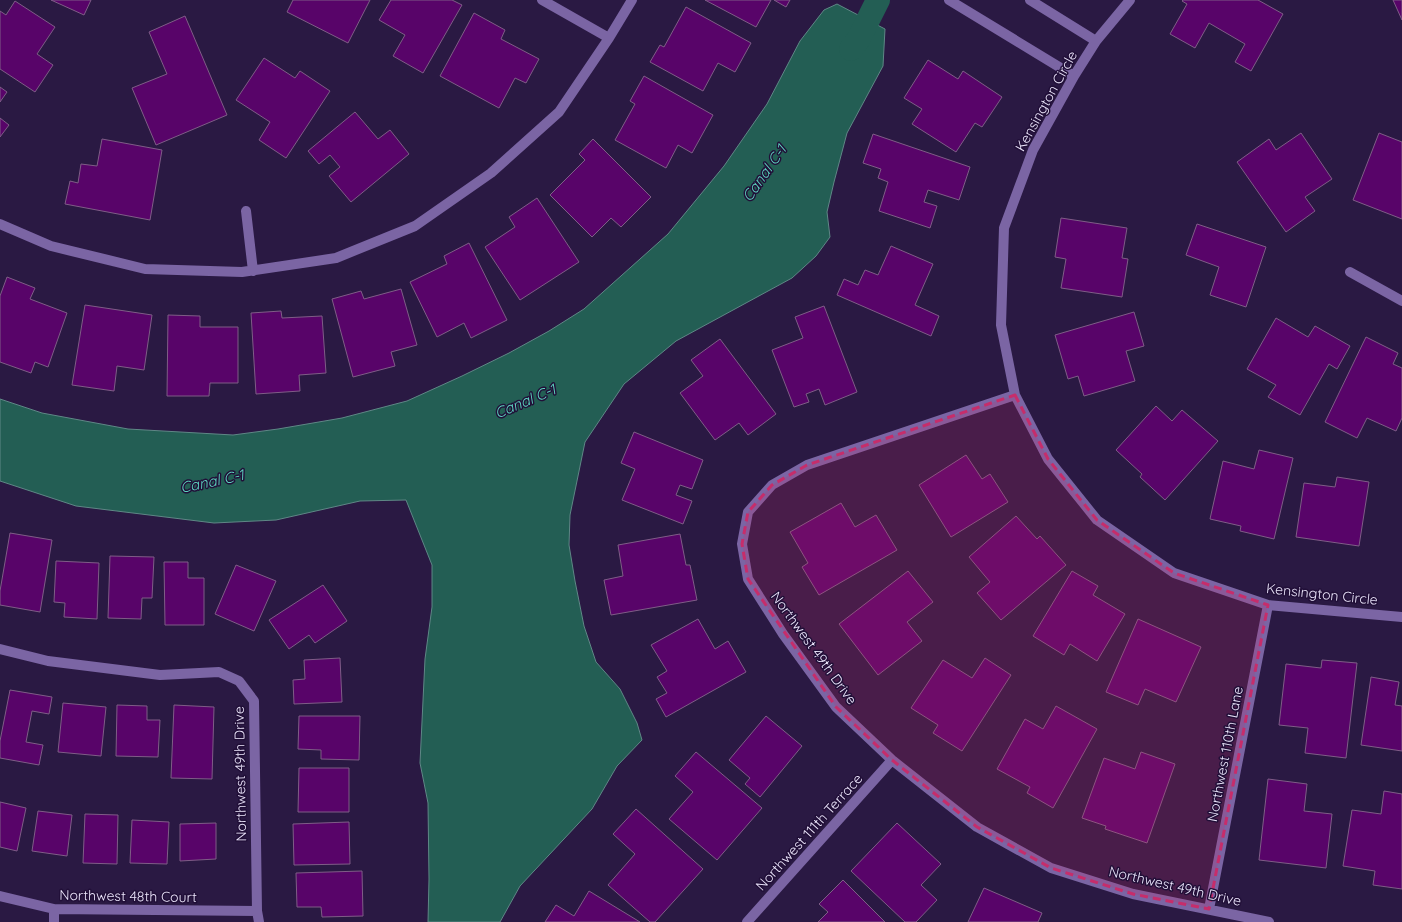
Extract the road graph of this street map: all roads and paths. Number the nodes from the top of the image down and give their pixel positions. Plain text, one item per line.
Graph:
1 (542, 0) edge
2 (632, 0) edge
3 (949, 0) edge
4 (1030, 0) edge
5 (1130, 0) edge
6 (609, 38) junction
7 (1096, 42) junction
8 (1074, 76) junction
9 (246, 211) dead end
10 (0, 224) edge
11 (253, 271) junction
12 (1350, 272) dead end
13 (1402, 301) edge
14 (1015, 395) junction
15 (1268, 605) junction
16 (1401, 615) edge
17 (0, 649) edge
18 (892, 760) junction
19 (0, 896) edge
20 (54, 909) junction
21 (1209, 909) junction
22 (257, 912) junction
23 (54, 922) edge
24 (258, 922) edge
25 (747, 922) edge
26 (1269, 922) edge

1 - 6 street
2 - 6 street
3 - 8 street
4 - 7 street
5 - 7 street, Kensington Circle
6 - 11 street
7 - 8 street, Kensington Circle
8 - 14 street, Kensington Circle
9 - 11 street
10 - 11 street
12 - 13 street
14 - 15 street, Kensington Circle
14 - 18 street, Northwest 49th Drive
15 - 16 street, Kensington Circle
15 - 21 street, Northwest 110th Lane
17 - 22 street, Northwest 49th Drive
18 - 21 street, Northwest 49th Drive
18 - 25 street, Northwest 111th Terrace
19 - 20 street, Northwest 48th Court
20 - 22 street, Northwest 48th Court
20 - 23 street
21 - 26 street, Northwest 49th Drive
22 - 24 street, Northwest 49th Drive

